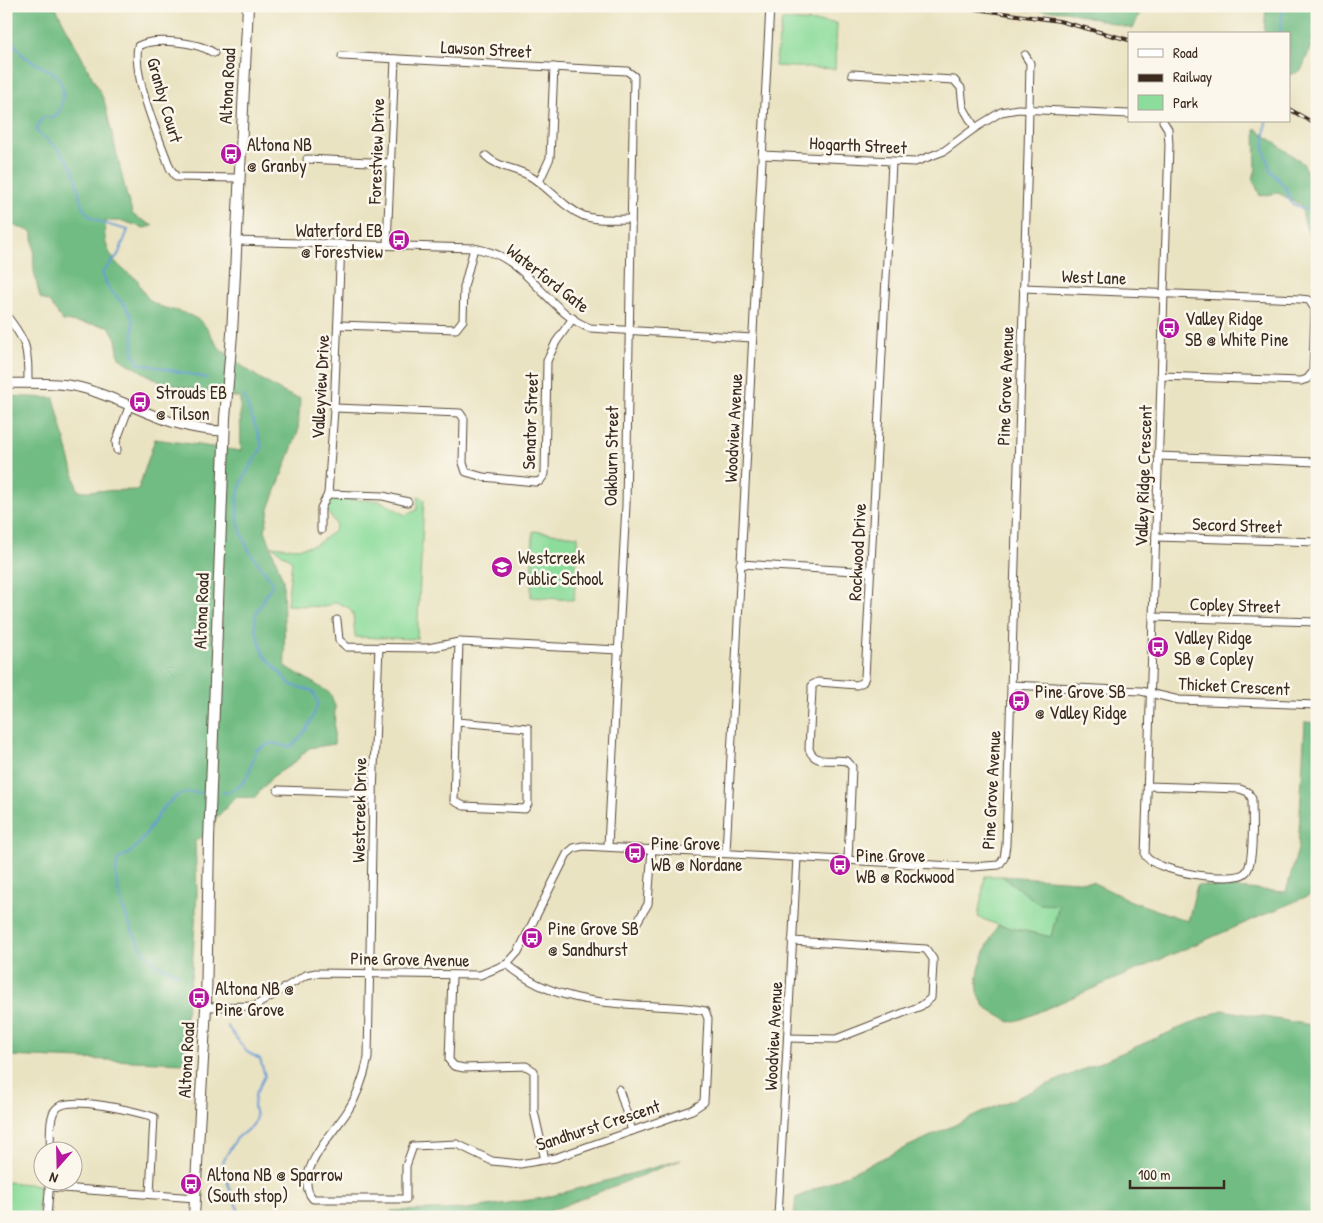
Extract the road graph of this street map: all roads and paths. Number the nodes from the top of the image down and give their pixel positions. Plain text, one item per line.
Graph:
1 (248, 6) edge
2 (770, 6) edge
3 (214, 53) dead end
4 (1024, 55) dead end
5 (342, 56) dead end
6 (395, 60) junction
7 (554, 67) junction
8 (627, 71) joint
9 (852, 74) dead end
10 (1028, 110) junction
11 (1128, 114) edge
12 (1164, 122) edge
13 (974, 128) junction
14 (762, 155) junction
15 (486, 156) dead end
16 (308, 159) dead end
17 (892, 162) junction
18 (390, 163) junction
19 (238, 178) junction
20 (539, 182) junction
21 (630, 219) junction
22 (236, 241) junction
23 (341, 244) junction
24 (387, 244) junction
25 (474, 248) junction
26 (1023, 288) junction
27 (1163, 294) junction
28 (6, 315) edge
29 (573, 318) junction
30 (338, 326) junction
31 (628, 331) junction
32 (752, 338) junction
33 (1161, 376) junction
34 (6, 383) edge
35 (28, 384) junction
36 (129, 407) junction
37 (335, 408) junction
38 (224, 431) junction
39 (117, 450) dead end
40 (1158, 456) junction
41 (1317, 462) edge
42 (328, 494) junction
43 (408, 502) dead end
44 (321, 530) dead end
45 (1156, 537) junction
46 (1317, 542) edge
47 (740, 564) junction
48 (871, 572) junction
49 (1153, 617) junction
50 (337, 620) dead end
51 (1317, 622) edge
52 (459, 642) junction
53 (379, 647) junction
54 (619, 650) junction
55 (1010, 685) junction
56 (1149, 694) junction
57 (1317, 705) edge
58 (457, 722) junction
59 (1148, 786) junction
60 (278, 790) dead end
61 (374, 793) junction
62 (608, 846) junction
63 (652, 848) junction
64 (726, 852) junction
65 (797, 857) junction
66 (848, 858) junction
67 (636, 924) dead end
68 (792, 941) junction
69 (507, 964) junction
70 (370, 974) junction
71 (452, 976) junction
72 (206, 1007) junction
73 (788, 1038) junction
74 (619, 1089) dead end
75 (632, 1131) junction
76 (51, 1140) edge
77 (545, 1160) junction
78 (82, 1187) edge
79 (49, 1190) edge
80 (150, 1194) junction
81 (195, 1198) junction
82 (48, 1217) edge
83 (194, 1217) edge
84 (778, 1217) edge

1 - 19 main road, Altona Road
2 - 14 street, Woodview Avenue
3 - 19 street, Granby Court
4 - 10 street, Pine Grove Avenue
5 - 6 street, Lawson Street
6 - 7 street, Lawson Street
6 - 18 street, Forestview Drive
7 - 8 street, Lawson Street
7 - 20 street
8 - 21 street, Oakburn Street
9 - 13 street
10 - 11 street
10 - 13 street, Hogarth Street
10 - 26 street, Pine Grove Avenue
12 - 27 street, Valley Ridge Crescent
13 - 17 street, Hogarth Street
14 - 17 street, Hogarth Street
14 - 32 street, Woodview Avenue
15 - 20 street
16 - 18 street
17 - 48 street, Rockwood Drive
18 - 24 street, Forestview Drive
19 - 22 main road, Altona Road
20 - 21 street
21 - 31 street, Oakburn Street
22 - 23 street, Waterford Gate
22 - 38 main road, Altona Road
23 - 24 street, Waterford Gate
23 - 30 street, Valleyview Drive
24 - 25 street, Waterford Gate
25 - 29 street, Waterford Gate
25 - 30 street
26 - 27 street, West Lane
26 - 55 street, Pine Grove Avenue
27 - 33 street, Valley Ridge Crescent
27 - 33 street, West Lane
28 - 35 street
29 - 31 street, Waterford Gate
29 - 37 street, Senator Street
30 - 37 street, Valleyview Drive
31 - 32 street, Waterford Gate
31 - 54 street, Oakburn Street
32 - 47 street, Woodview Avenue
33 - 40 street, Valley Ridge Crescent
34 - 35 street
35 - 36 street
36 - 38 street
36 - 39 street
37 - 42 street, Valleyview Drive
38 - 72 main road, Altona Road
40 - 41 street
40 - 45 street, Valley Ridge Crescent
42 - 43 street
42 - 44 street, Valleyview Drive
45 - 46 street, Secord Street
45 - 49 street, Valley Ridge Crescent
47 - 48 street
47 - 64 street, Woodview Avenue
48 - 66 street, Rockwood Drive
49 - 51 street, Copley Street
49 - 56 street, Valley Ridge Crescent
50 - 53 street
52 - 53 street
52 - 54 street
52 - 58 street
53 - 61 street, Westcreek Drive
54 - 62 street, Oakburn Street
55 - 56 street
55 - 66 street, Pine Grove Avenue
56 - 57 street, Thicket Crescent
56 - 59 street, Valley Ridge Crescent
58 - 58 street
59 - 59 street, Valley Ridge Crescent
60 - 61 street
61 - 70 street, Westcreek Drive
62 - 63 street, Pine Grove Avenue
62 - 69 street, Pine Grove Avenue
63 - 64 street, Pine Grove Avenue
63 - 67 street
64 - 65 street, Pine Grove Avenue
65 - 66 street, Pine Grove Avenue
65 - 68 street, Woodview Avenue
68 - 73 street, Woodview Avenue
68 - 73 street
69 - 71 street, Pine Grove Avenue
69 - 75 street, Sandhurst Crescent
70 - 71 street, Pine Grove Avenue
70 - 72 street, Pine Grove Avenue
70 - 77 street, Sandhurst Crescent
71 - 77 street
72 - 81 main road, Altona Road
73 - 84 street, Woodview Avenue
74 - 75 street
75 - 77 street, Sandhurst Crescent
76 - 80 street
78 - 80 street
79 - 82 street
80 - 81 street
81 - 83 main road, Altona Road

